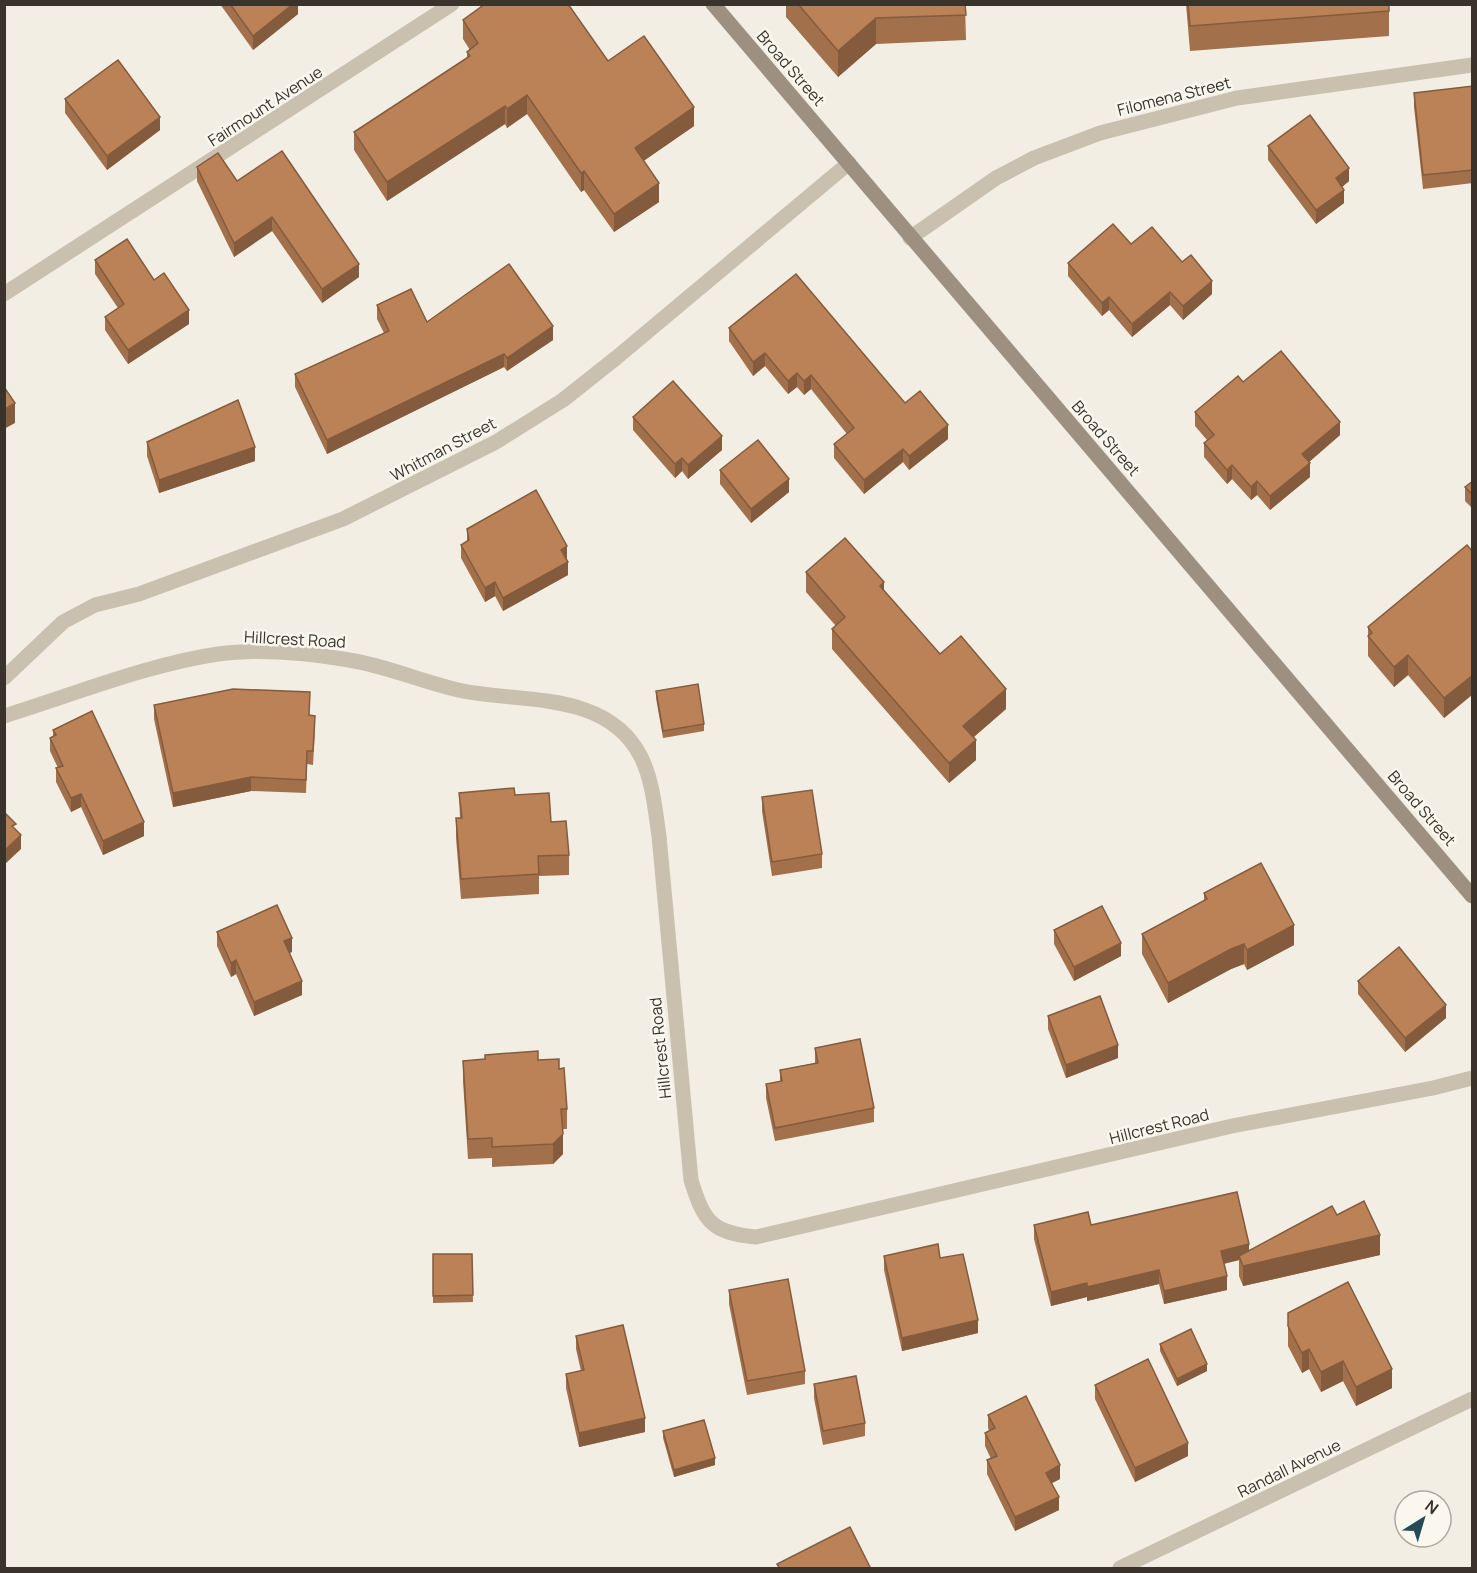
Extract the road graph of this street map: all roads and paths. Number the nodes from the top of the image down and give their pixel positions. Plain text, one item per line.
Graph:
1 (452, 4) edge
2 (713, 4) edge
3 (1473, 65) edge
4 (849, 163) junction
5 (910, 238) junction
6 (4, 294) edge
7 (4, 678) edge
8 (4, 716) edge
9 (1473, 896) edge
10 (1473, 1078) edge
11 (1473, 1399) edge
12 (1120, 1569) edge

1 - 6 street, Fairmount Avenue
2 - 4 main road, Broad Street
3 - 5 street, Filomena Street
4 - 5 main road, Broad Street
4 - 7 street, Whitman Street
5 - 9 main road, Broad Street
8 - 10 street, Hillcrest Road
11 - 12 street, Randall Avenue

